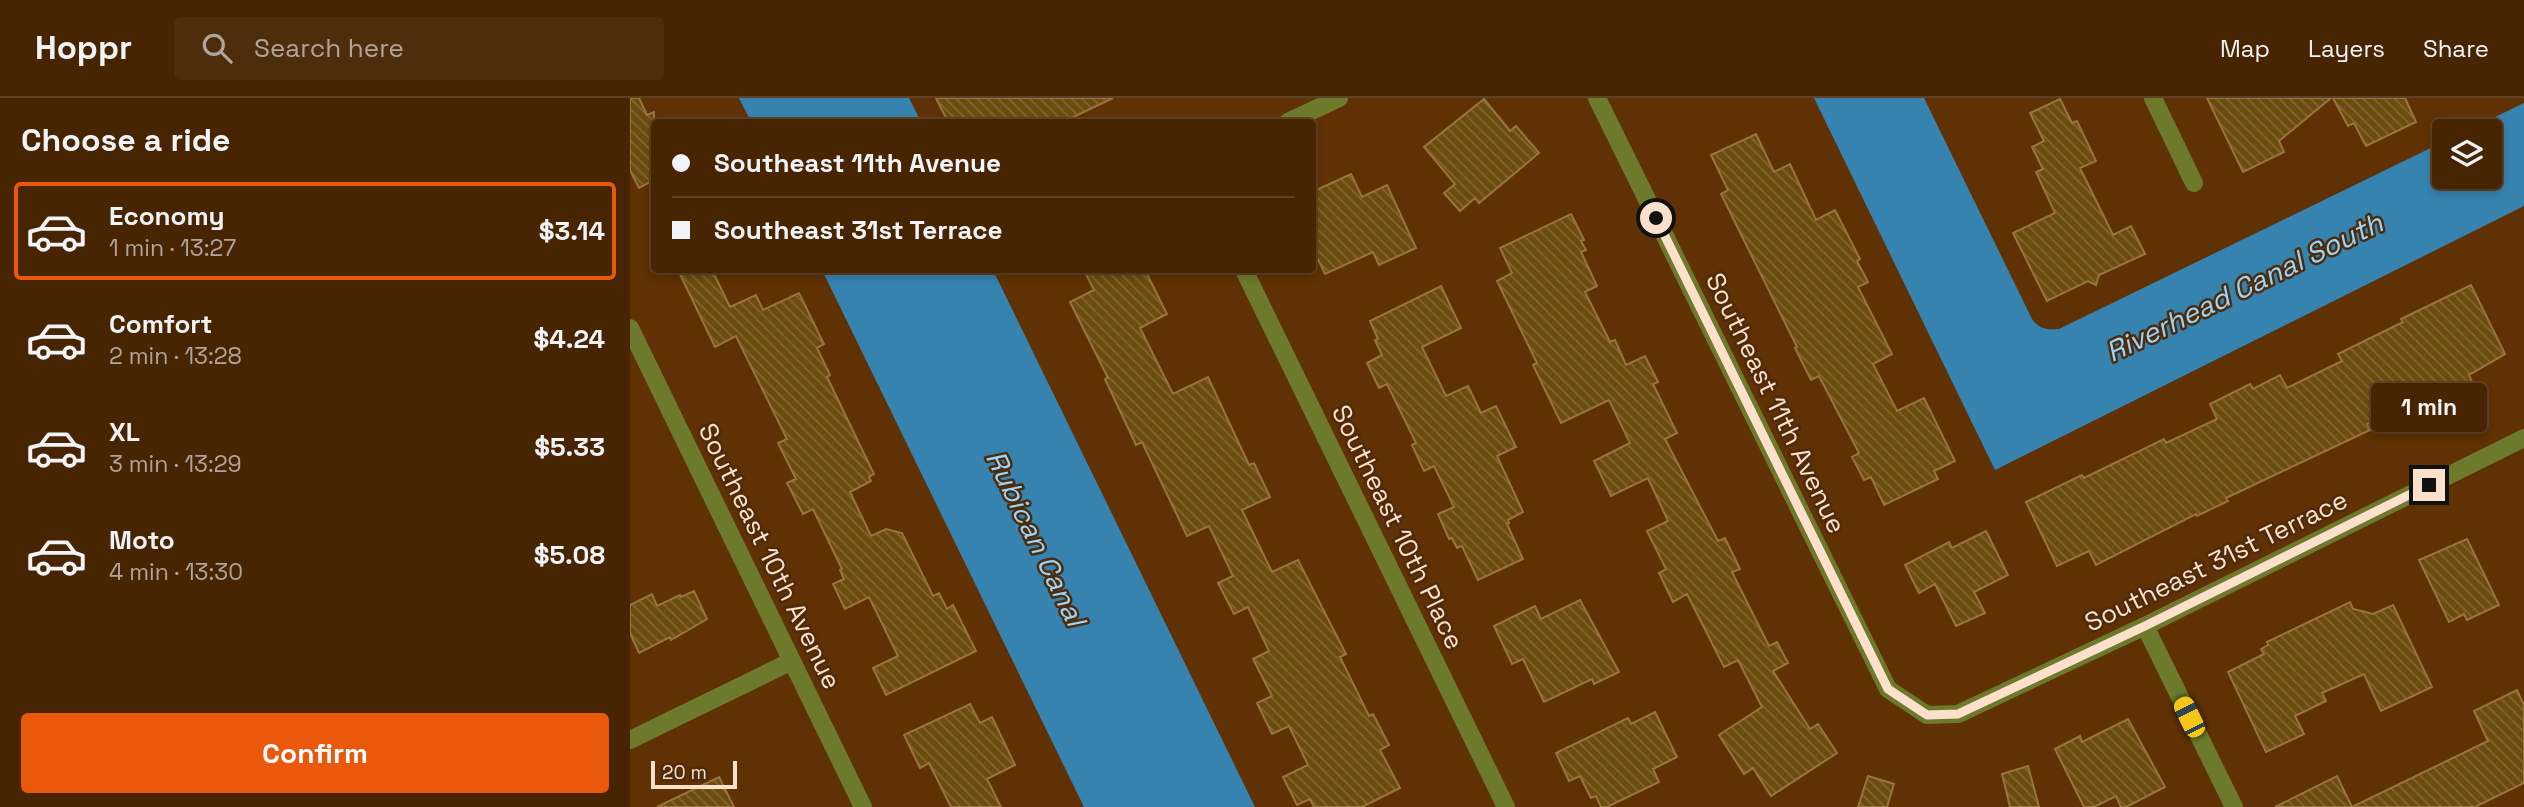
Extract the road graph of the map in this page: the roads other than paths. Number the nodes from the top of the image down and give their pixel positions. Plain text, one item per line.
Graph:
1 (1339, 98) edge
2 (1597, 98) edge
3 (2153, 98) edge
4 (1294, 119) edge
5 (2194, 183) dead end
6 (1245, 273) edge
7 (630, 328) edge
8 (2524, 438) edge
9 (2145, 626) junction
10 (792, 661) junction
11 (1927, 715) joint
12 (630, 740) edge
13 (863, 807) edge
14 (1506, 807) edge
15 (2234, 807) edge

1 - 4 street
2 - 11 street, Southeast 11th Avenue
3 - 5 street
6 - 14 street, Southeast 10th Place
7 - 10 street, Southeast 10th Avenue
8 - 9 street, Southeast 31st Terrace
9 - 11 street, Southeast 31st Terrace
9 - 15 street
10 - 12 street
10 - 13 street, Southeast 10th Avenue

